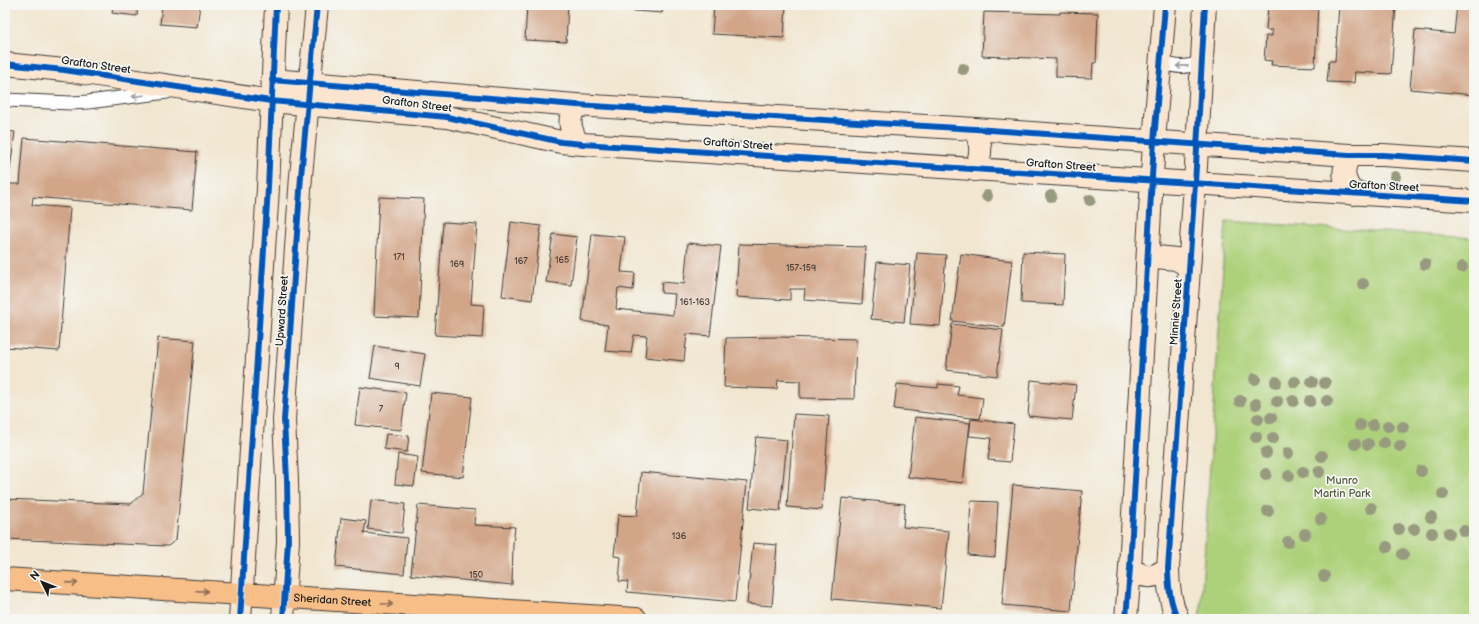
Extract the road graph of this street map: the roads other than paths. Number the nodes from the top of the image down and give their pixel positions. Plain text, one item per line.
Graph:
1 (276, 5) edge
2 (317, 5) edge
3 (1165, 5) edge
4 (1205, 5) edge
5 (1161, 62) junction
6 (1202, 62) junction
7 (5, 64) edge
8 (190, 89) junction
9 (272, 90) junction
10 (309, 94) junction
11 (5, 100) edge
12 (576, 105) junction
13 (975, 129) junction
14 (1154, 141) junction
15 (577, 143) junction
16 (1197, 144) junction
17 (1350, 155) junction
18 (1474, 161) edge
19 (975, 170) junction
20 (1152, 181) junction
21 (1195, 184) junction
22 (1354, 194) junction
23 (1474, 201) edge
24 (1148, 263) junction
25 (1189, 266) junction
26 (1130, 568) junction
27 (1168, 568) junction
28 (5, 579) edge
29 (242, 593) junction
30 (285, 597) junction
31 (240, 619) edge
32 (283, 619) edge
33 (636, 619) edge
34 (1126, 619) edge
35 (1178, 619) edge

1 - 9 street, Upward Street
2 - 10 street, Upward Street
3 - 5 street
4 - 6 street, Minnie Street
6 -> 5 lane
5 - 14 street
6 - 16 street, Minnie Street
7 - 8 street, Grafton Street
8 - 9 street, Grafton Street
8 -> 11 lane
9 - 10 street, Grafton Street
9 - 29 street, Upward Street
10 - 12 street, Grafton Street
10 - 15 street, Grafton Street
10 - 30 street, Upward Street
12 - 13 street, Grafton Street
12 - 15 street
13 - 14 street, Grafton Street
13 - 19 street
14 - 16 street, Grafton Street
14 - 20 street
15 - 19 street, Grafton Street
16 - 17 street, Grafton Street
16 - 21 street, Minnie Street
17 - 18 street, Grafton Street
17 - 22 street
19 - 20 street, Grafton Street
20 - 21 street, Grafton Street
20 - 24 street
21 - 22 street, Grafton Street
21 - 25 street, Minnie Street
22 - 23 street, Grafton Street
24 - 25 street
24 - 26 street
25 - 27 street, Minnie Street
26 - 27 street
26 - 34 street
27 - 35 street, Minnie Street
28 -> 29 highway, Sheridan Street
29 - 30 highway, Sheridan Street
29 - 31 street, Upward Street
30 - 32 street, Upward Street
30 -> 33 highway, Sheridan Street

